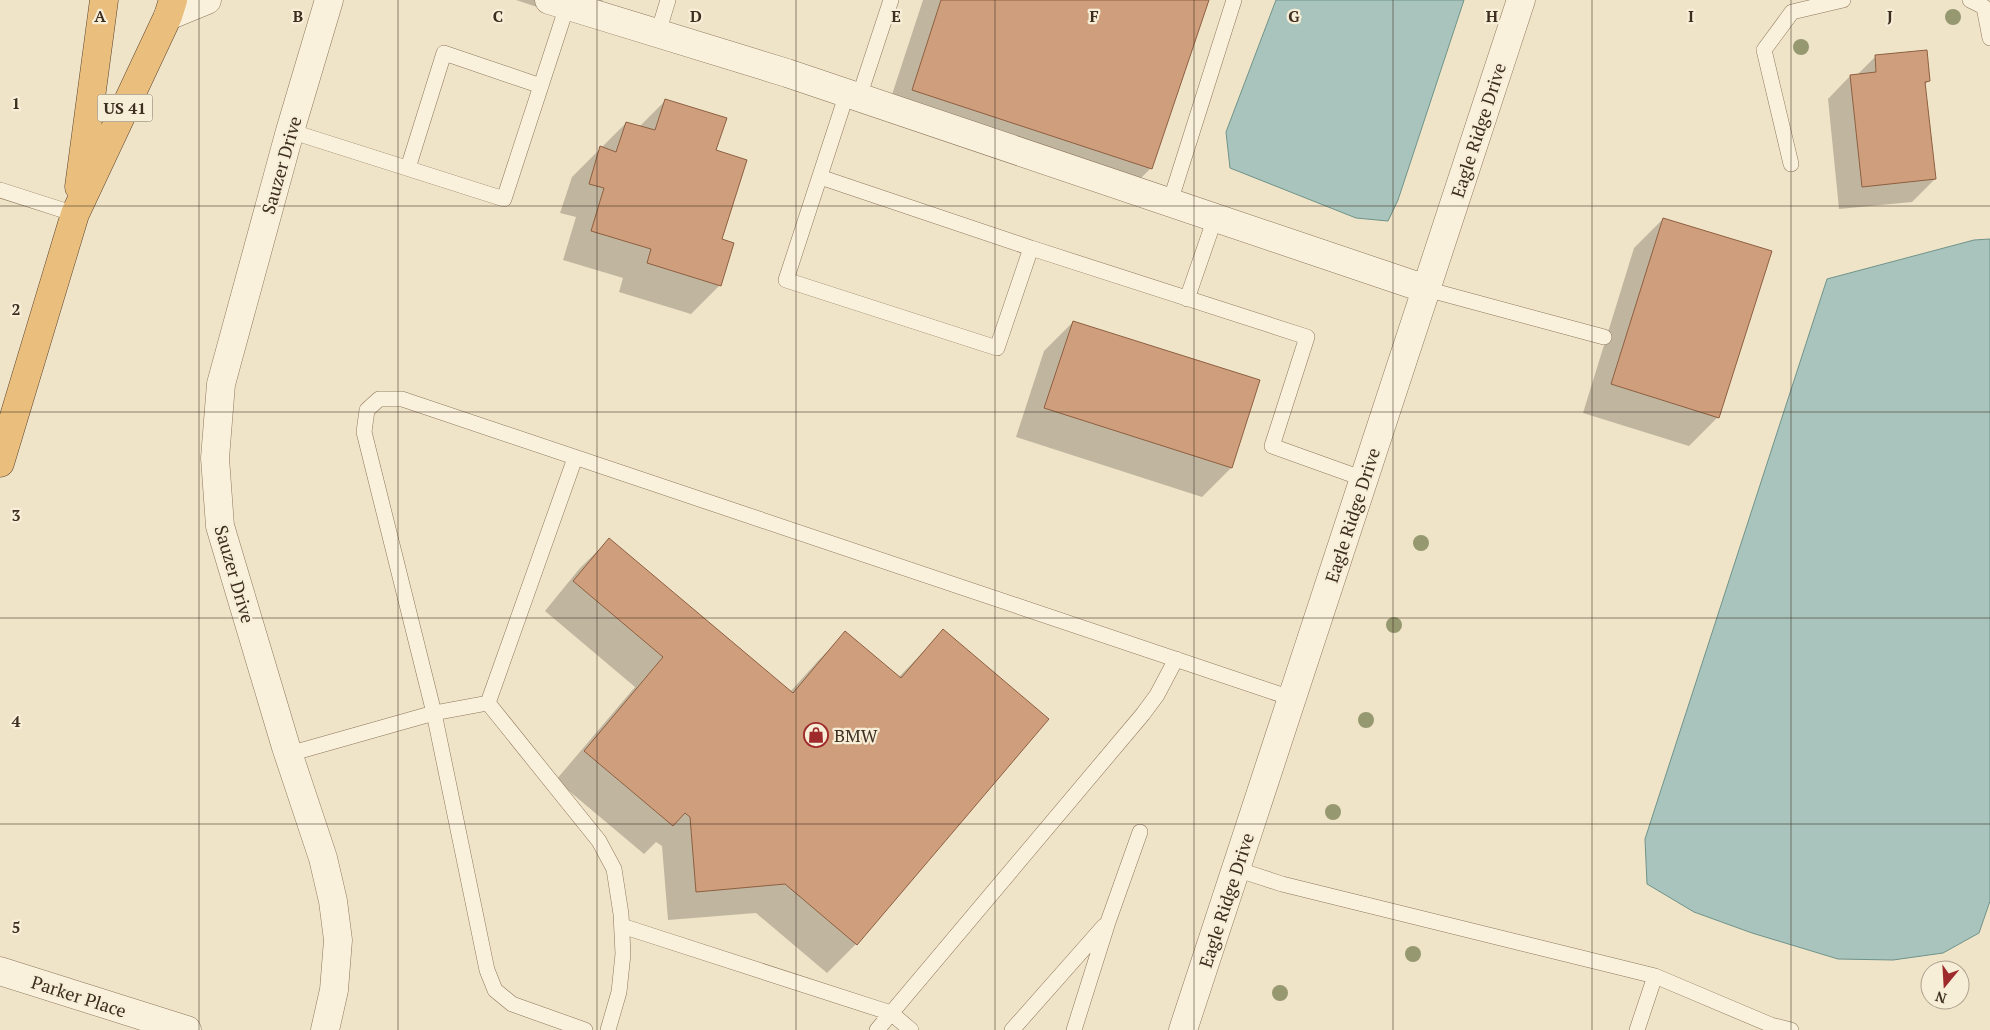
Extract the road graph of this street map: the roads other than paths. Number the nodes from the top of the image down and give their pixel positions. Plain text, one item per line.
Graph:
1 (104, 0) edge
2 (207, 0) edge
3 (330, 0) edge
4 (668, 0) edge
5 (891, 0) edge
6 (1234, 0) edge
7 (1521, 0) edge
8 (1843, 0) edge
9 (1970, 0) edge
10 (558, 3) edge
11 (170, 8) edge
12 (658, 33) junction
13 (1990, 38) edge
14 (541, 86) junction
15 (853, 95) junction
16 (290, 131) junction
17 (1791, 164) dead end
18 (408, 168) junction
19 (820, 177) junction
20 (0, 190) edge
21 (1170, 202) junction
22 (75, 214) junction
23 (1215, 218) junction
24 (1031, 248) junction
25 (1426, 289) junction
26 (1187, 298) junction
27 (1604, 337) dead end
28 (575, 458) junction
29 (0, 463) edge
30 (1364, 479) junction
31 (1176, 659) junction
32 (1291, 698) junction
33 (488, 703) junction
34 (434, 713) junction
35 (289, 754) junction
36 (1140, 832) dead end
37 (1236, 869) junction
38 (1108, 922) junction
39 (622, 926) junction
40 (0, 971) edge
41 (1655, 976) junction
42 (891, 1013) junction
43 (187, 1030) edge
44 (325, 1030) edge
45 (585, 1030) edge
46 (608, 1030) edge
47 (877, 1030) edge
48 (911, 1030) edge
49 (1012, 1030) edge
50 (1074, 1030) edge
51 (1183, 1030) edge
52 (1637, 1030) edge
53 (1791, 1030) edge

1 - 22 highway, US 41
2 - 11 street
3 - 16 street, Sauzer Drive
4 - 12 lane
5 - 15 lane
6 - 21 lane
7 - 25 street, Eagle Ridge Drive
8 - 17 lane
9 - 13 lane
10 - 12 street
10 - 14 lane
11 - 22 highway, US 41
12 - 15 street
14 - 18 lane
14 - 18 lane
15 - 19 lane
15 - 21 street
16 - 18 lane
16 - 35 street, Sauzer Drive
19 - 24 lane
19 - 24 lane
20 - 22 lane
21 - 23 street
22 - 29 highway, US 41
23 - 25 street
23 - 26 lane
24 - 26 lane
25 - 27 lane
25 - 30 street, Eagle Ridge Drive
26 - 30 lane
28 - 31 lane
28 - 33 lane
28 - 34 lane
30 - 32 street, Eagle Ridge Drive
31 - 32 lane
31 - 42 lane
32 - 37 street, Eagle Ridge Drive
33 - 34 lane
33 - 39 lane
34 - 35 lane
34 - 45 lane
35 - 44 street, Sauzer Drive
36 - 38 lane
37 - 41 lane
37 - 51 street, Eagle Ridge Drive
38 - 49 lane
38 - 50 lane
39 - 42 lane
39 - 46 lane
40 - 43 street, Parker Place
41 - 52 lane
41 - 53 lane
42 - 47 lane
42 - 48 lane

